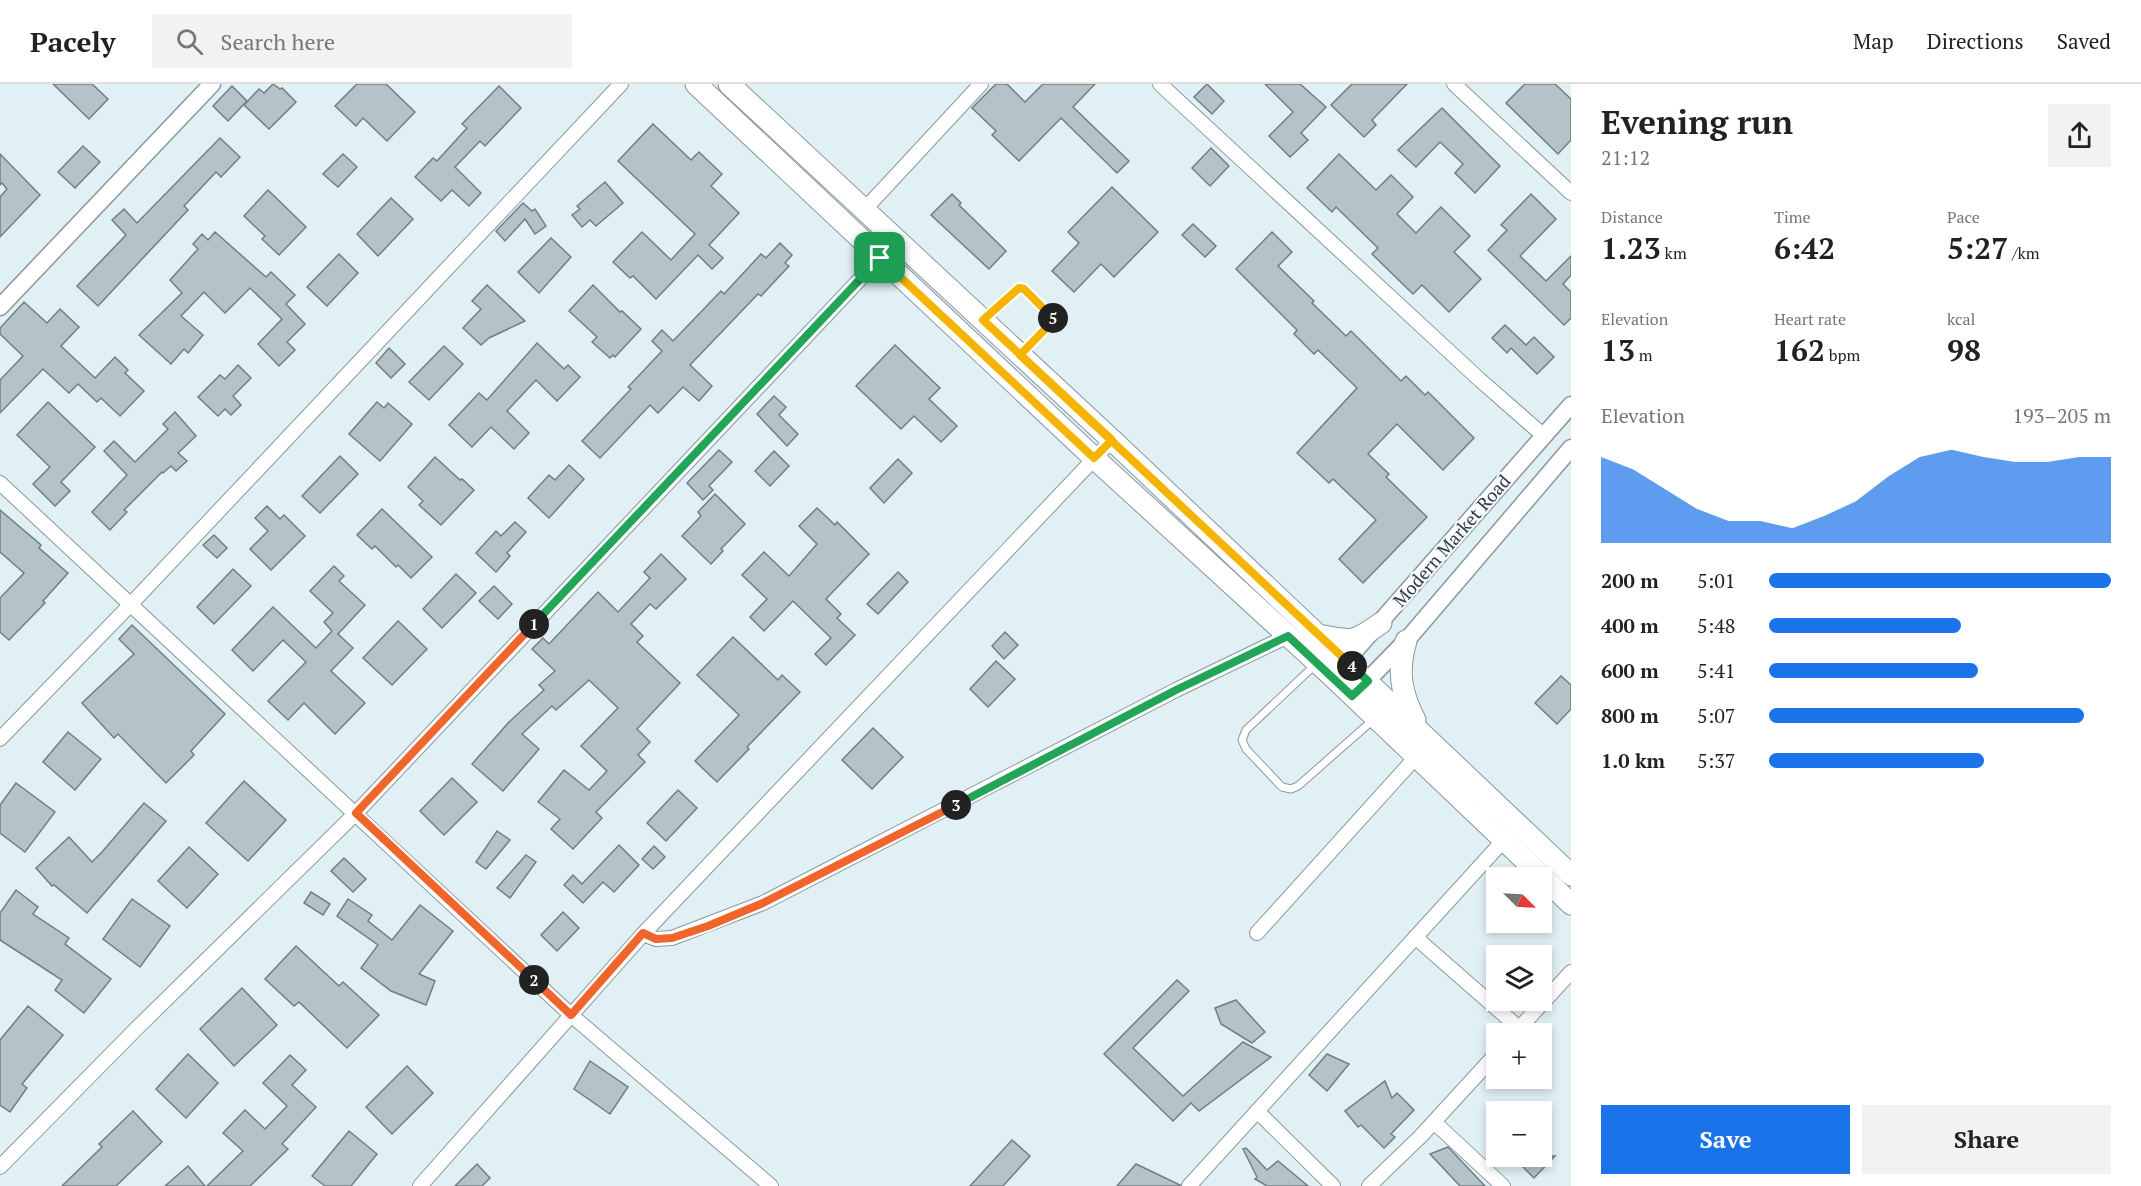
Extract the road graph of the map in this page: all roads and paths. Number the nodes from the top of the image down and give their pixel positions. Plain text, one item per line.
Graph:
1 (212, 84) edge
2 (621, 84) edge
3 (696, 84) edge
4 (729, 84) edge
5 (981, 84) edge
6 (1160, 84) edge
7 (1454, 84) edge
8 (1571, 193) edge
9 (865, 209) junction
10 (880, 258) junction
11 (0, 307) edge
12 (983, 320) junction
13 (1020, 355) junction
14 (1571, 405) edge
15 (1544, 436) junction
16 (1112, 440) junction
17 (1571, 448) edge
18 (1094, 458) junction
19 (0, 483) edge
20 (131, 604) junction
21 (1381, 622) junction
22 (1318, 635) junction
23 (1288, 636) junction
24 (1406, 641) junction
25 (1332, 667) junction
26 (1368, 681) junction
27 (1352, 696) junction
28 (1375, 718) junction
29 (1423, 734) junction
30 (0, 739) edge
31 (1416, 757) junction
32 (356, 813) junction
33 (1503, 841) junction
34 (1571, 874) edge
35 (1571, 904) edge
36 (643, 933) junction
37 (1257, 933) dead end
38 (1415, 937) junction
39 (1571, 972) edge
40 (571, 1015) junction
41 (1508, 1023) edge
42 (1524, 1023) edge
43 (1486, 1065) edge
44 (1257, 1111) junction
45 (1434, 1122) junction
46 (0, 1167) edge
47 (420, 1186) edge
48 (771, 1186) edge
49 (1189, 1186) edge
50 (1333, 1186) edge
51 (1369, 1186) edge
52 (1503, 1186) edge

1 - 11 street
2 - 20 street
3 - 10 main road
4 - 9 main road
5 - 9 street
6 - 15 street
7 - 8 street
9 - 12 main road
10 - 18 main road
10 - 32 street
12 - 13 main road
12 - 13 lane
13 - 16 main road
14 - 15 street, Modern Market Road
15 - 21 street, Modern Market Road
16 - 18 street
16 - 22 main road
17 - 24 street, Modern Market Road
18 - 23 main road
18 - 36 street
19 - 20 street
20 - 30 street
20 - 32 street
21 - 22 main road
21 - 25 street, Modern Market Road
22 - 25 main road
23 - 25 main road
23 - 36 street
24 - 26 street, Modern Market Road
24 - 29 main road
25 - 26 main road
25 - 27 main road
25 - 28 lane
26 - 27 street, Modern Market Road
26 - 29 main road
27 - 28 main road
28 - 31 main road
29 - 34 main road
31 - 33 main road
31 - 37 street
32 - 40 street
32 - 46 street
33 - 35 main road
33 - 38 street
36 - 40 street
38 - 41 street
38 - 44 street
39 - 42 street
40 - 47 street
40 - 48 street
43 - 45 street
44 - 49 street
44 - 50 street
45 - 51 street
45 - 52 street

